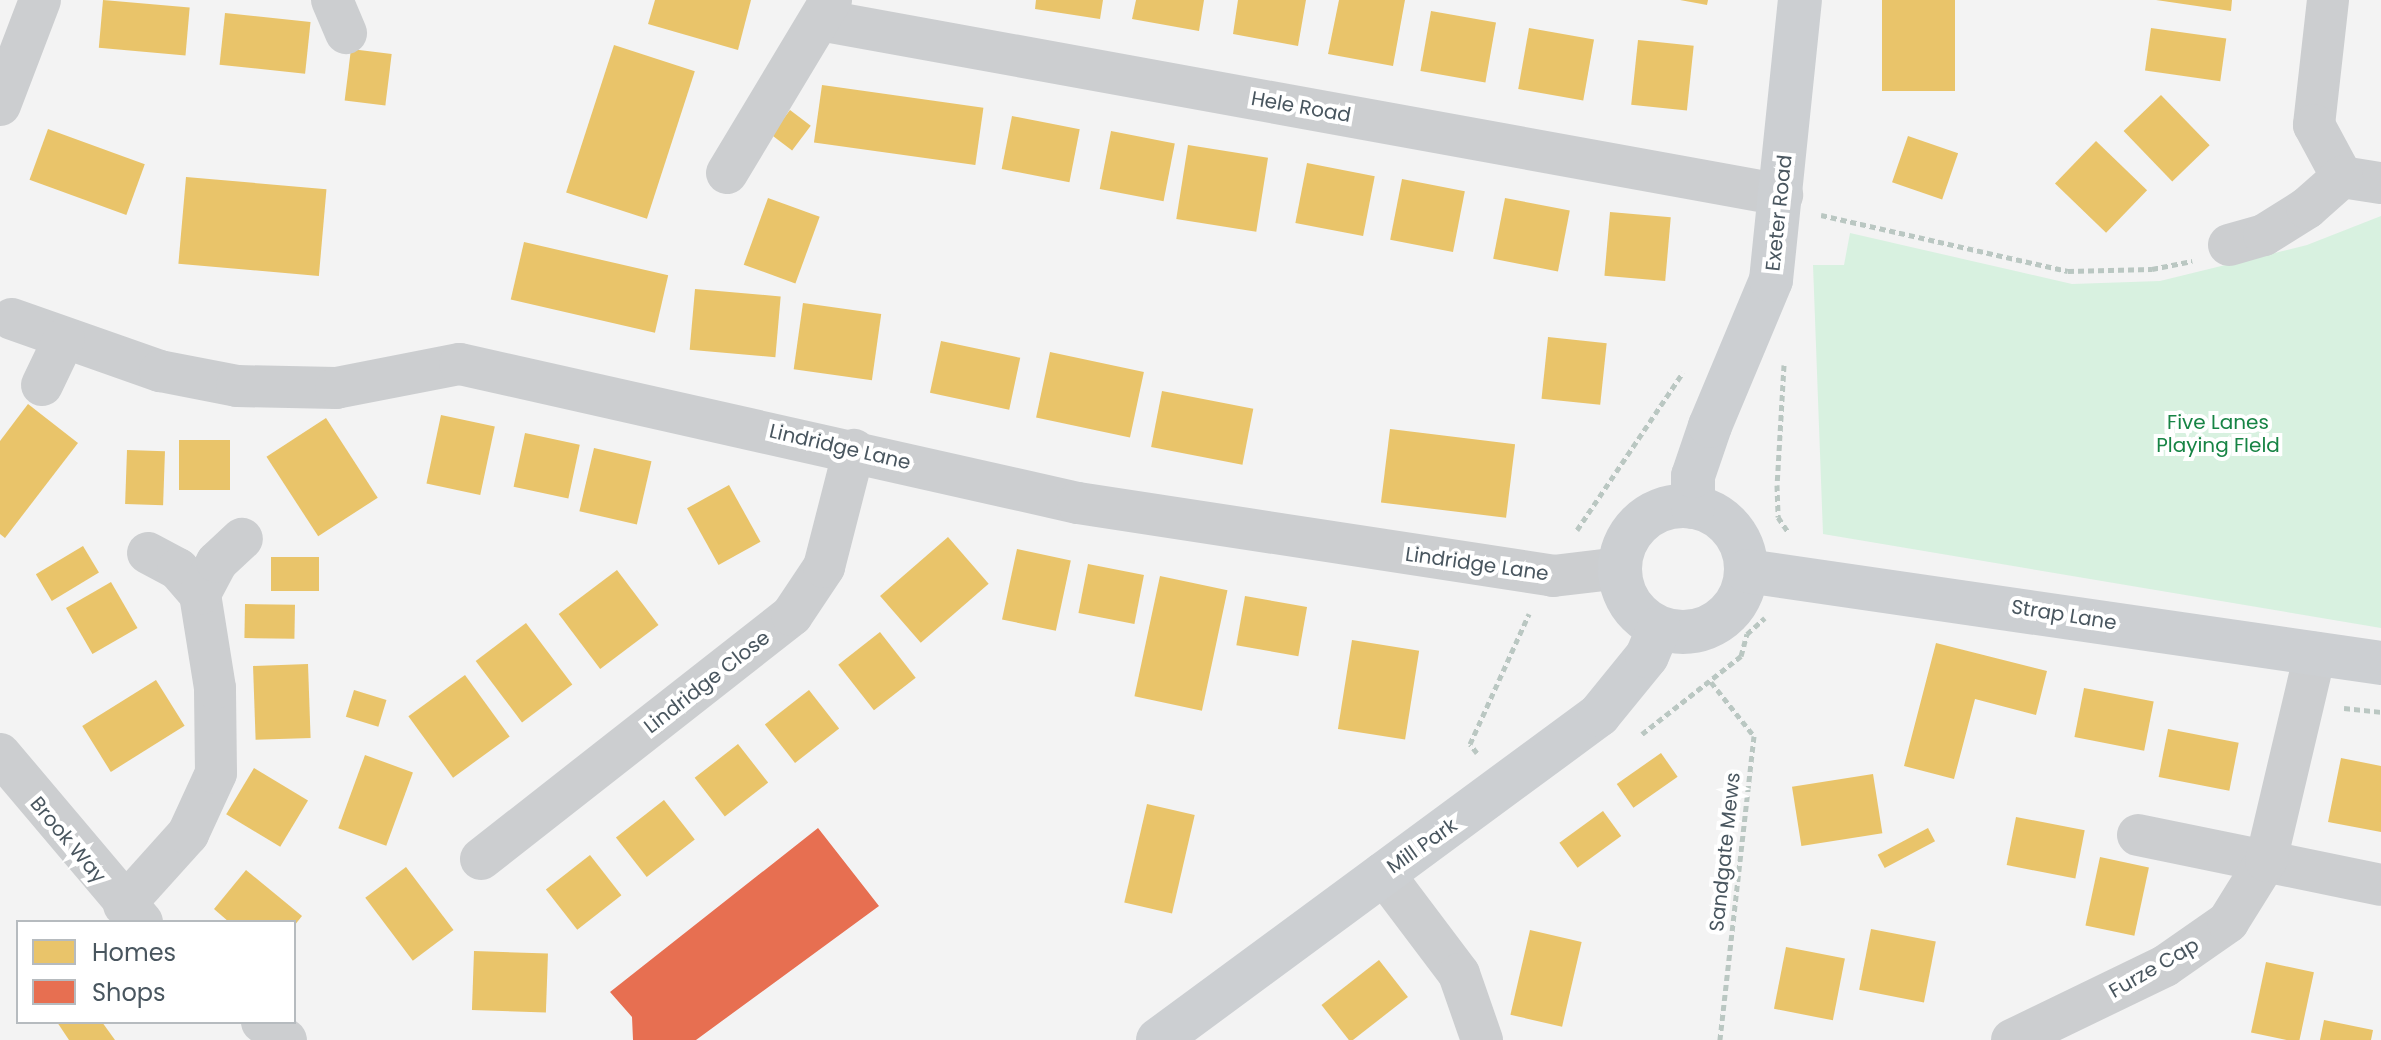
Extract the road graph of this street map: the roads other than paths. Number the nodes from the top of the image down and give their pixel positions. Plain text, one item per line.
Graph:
1 (40, 0) edge
2 (1800, 0) edge
3 (2328, 0) edge
4 (825, 10) edge
5 (0, 105) edge
6 (727, 173) dead end
7 (2361, 180) edge
8 (1796, 203) junction
9 (2229, 245) road end
10 (12, 319) dead end
11 (64, 339) junction
12 (42, 385) dead end
13 (854, 450) junction
14 (1693, 507) junction
15 (242, 539) dead end
16 (148, 553) dead end
17 (1776, 562) junction
18 (1620, 568) junction
19 (200, 594) junction
20 (1659, 628) junction
21 (2315, 653) junction
22 (2381, 663) edge
23 (0, 754) edge
24 (2138, 835) dead end
25 (481, 859) dead end
26 (2266, 861) junction
27 (1383, 873) junction
28 (2381, 885) edge
29 (133, 914) edge
30 (265, 1024) edge
31 (286, 1040) edge
32 (1158, 1040) edge
33 (1482, 1040) edge
34 (2012, 1040) edge

1 - 5 street
2 - 8 main road, Exeter Road
3 - 7 street
4 - 6 street, Hele Road
4 - 8 street, Hele Road
7 - 9 street
8 - 14 main road, Exeter Road
10 - 11 street, Lindridge Lane
11 - 12 street
11 - 13 street, Lindridge Lane
13 - 18 street, Lindridge Lane
13 - 25 street, Lindridge Close
14 - 17 main road
14 - 18 main road
15 - 19 street
16 - 19 street
17 - 20 main road
17 - 21 main road, Strap Lane
18 - 20 main road
19 - 29 street
20 - 27 main road, Mill Park
21 - 22 main road, Strap Lane
21 - 26 street, Furze Cap
23 - 29 street, Brook Way
24 - 26 street
26 - 28 street
26 - 34 street, Furze Cap
27 - 32 main road, Mill Park
27 - 33 street
30 - 31 street

